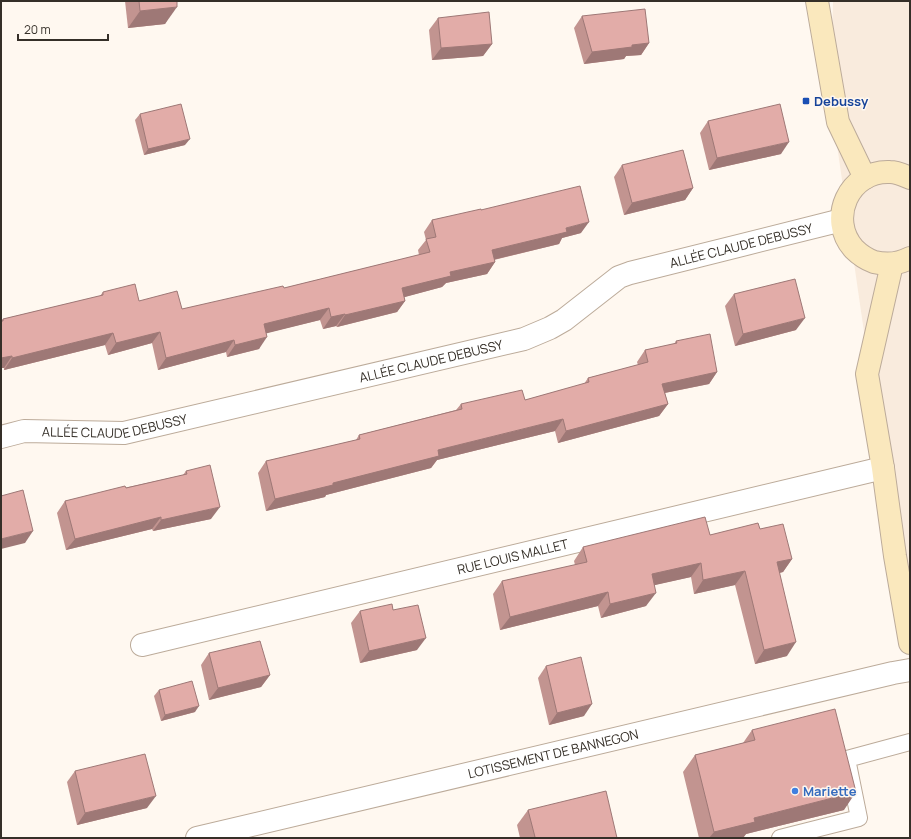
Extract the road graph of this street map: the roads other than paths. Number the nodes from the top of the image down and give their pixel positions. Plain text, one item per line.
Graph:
1 (816, 1) edge
2 (865, 178) junction
3 (910, 178) edge
4 (842, 220) junction
5 (901, 261) edge
6 (1, 437) edge
7 (883, 468) junction
8 (910, 643) edge
9 (142, 645) dead end
10 (910, 670) edge
11 (910, 742) edge
12 (197, 838) edge
13 (780, 838) edge

1 - 2 main road
2 - 3 main road
2 - 4 main road
4 - 5 main road
4 - 6 street, ALLÉE CLAUDE DEBUSSY
5 - 7 main road
7 - 8 main road
7 - 9 street, RUE LOUIS MALLET
10 - 12 street, LOTISSEMENT DE BANNEGON
11 - 13 lane

